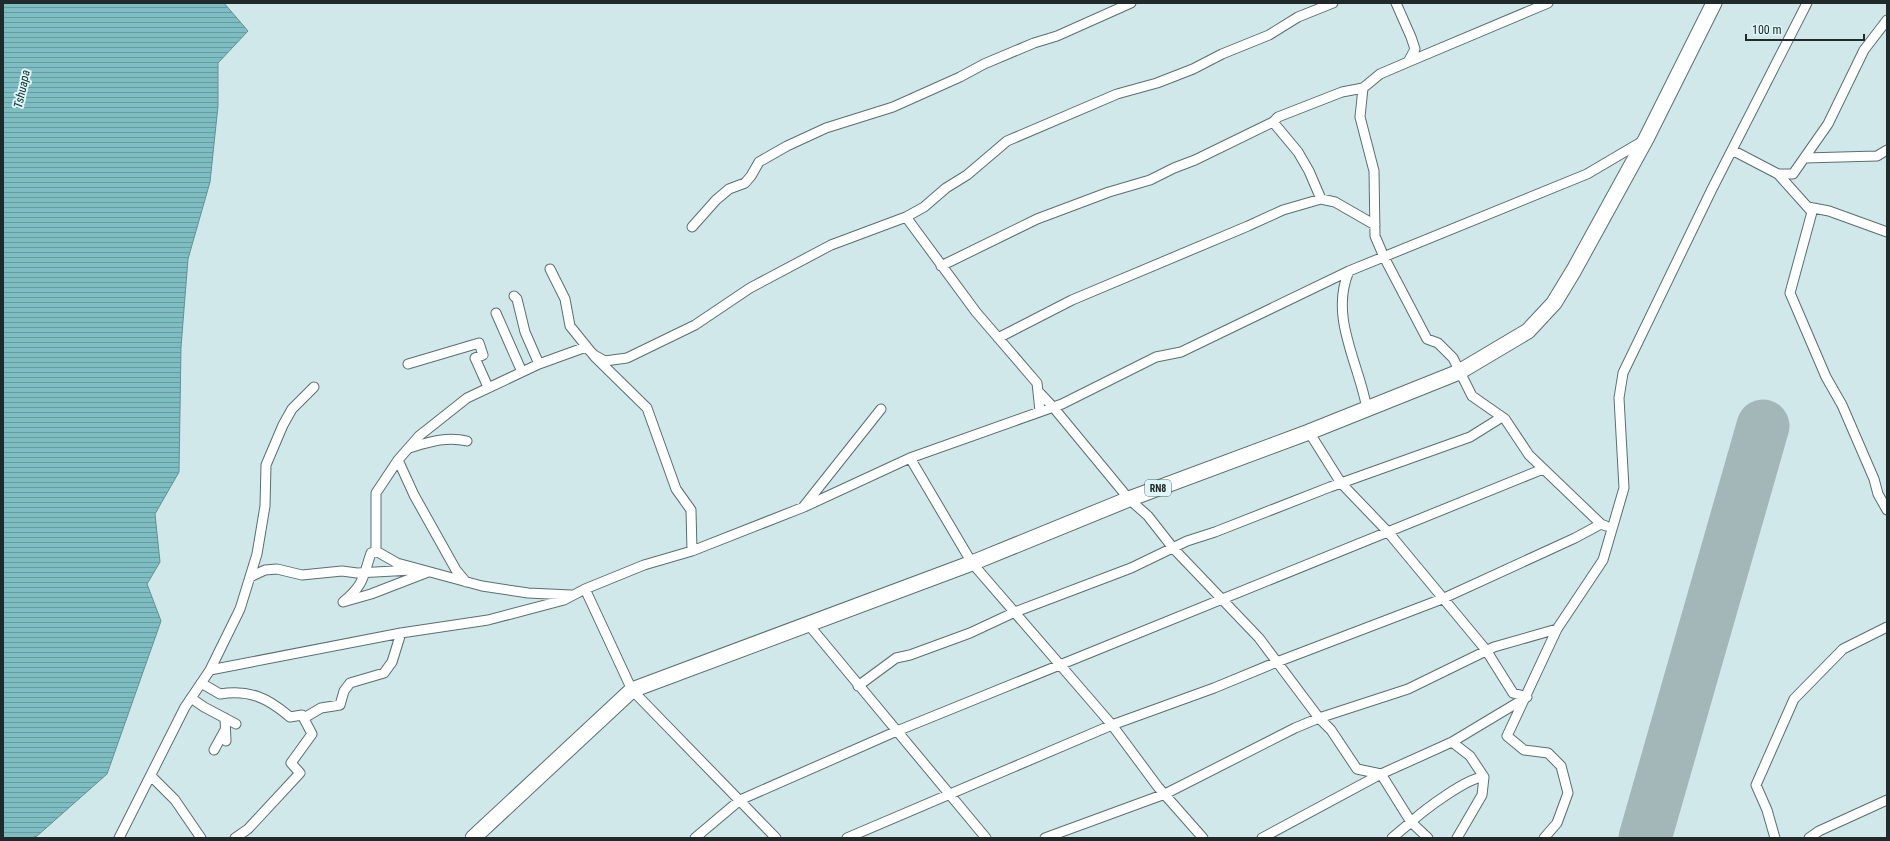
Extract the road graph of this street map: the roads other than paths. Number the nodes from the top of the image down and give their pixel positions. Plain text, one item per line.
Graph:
1 (1131, 3) edge
2 (1333, 3) edge
3 (1396, 3) edge
4 (1548, 3) edge
5 (1714, 3) edge
6 (1807, 3) edge
7 (1887, 20) edge
8 (1408, 62) junction
9 (1363, 88) junction
10 (1273, 122) junction
11 (1646, 140) junction
12 (1732, 150) junction
13 (1887, 150) edge
14 (1877, 156) junction
15 (1804, 158) junction
16 (1887, 159) edge
17 (1778, 174) junction
18 (1322, 199) junction
19 (1808, 208) junction
20 (906, 217) junction
21 (1375, 225) junction
22 (692, 227) dead end
23 (1887, 232) edge
24 (1384, 257) junction
25 (941, 266) junction
26 (550, 269) dead end
27 (1349, 271) junction
28 (514, 296) dead end
29 (496, 313) dead end
30 (998, 338) junction
31 (586, 347) junction
32 (408, 364) dead end
33 (539, 364) junction
34 (522, 372) junction
35 (1459, 372) junction
36 (314, 386) dead end
37 (488, 387) junction
38 (1038, 391) junction
39 (1053, 407) junction
40 (881, 409) dead end
41 (1367, 409) junction
42 (1040, 411) junction
43 (1502, 417) junction
44 (1309, 432) junction
45 (467, 441) dead end
46 (408, 448) junction
47 (910, 458) junction
48 (398, 460) junction
49 (1543, 469) junction
50 (1341, 483) junction
51 (1129, 499) junction
52 (804, 507) junction
53 (1887, 510) edge
54 (1601, 524) junction
55 (1612, 527) junction
56 (1388, 532) junction
57 (1173, 548) junction
58 (376, 551) junction
59 (692, 551) junction
60 (972, 563) junction
61 (424, 571) junction
62 (366, 572) junction
63 (250, 577) junction
64 (466, 582) junction
65 (585, 589) junction
66 (574, 595) junction
67 (1442, 599) junction
68 (1222, 600) junction
69 (1014, 612) junction
70 (808, 624) junction
71 (1887, 627) edge
72 (1557, 629) junction
73 (401, 633) junction
74 (1486, 650) junction
75 (1276, 662) junction
76 (1061, 665) junction
77 (210, 670) junction
78 (202, 683) junction
79 (858, 686) junction
80 (632, 690) junction
81 (1527, 697) junction
82 (191, 698) junction
83 (226, 718) junction
84 (304, 718) junction
85 (1319, 718) junction
86 (236, 724) dead end
87 (1112, 725) junction
88 (225, 730) junction
89 (897, 731) junction
90 (226, 741) dead end
91 (1452, 742) junction
92 (214, 750) dead end
93 (1381, 774) junction
94 (151, 776) junction
95 (1484, 777) junction
96 (1165, 794) junction
97 (949, 795) junction
98 (740, 800) junction
99 (1887, 800) edge
100 (1411, 822) junction
101 (119, 838) edge
102 (200, 838) edge
103 (235, 838) edge
104 (473, 838) edge
105 (695, 838) edge
106 (776, 838) edge
107 (847, 838) edge
108 (986, 838) edge
109 (1044, 838) edge
110 (1203, 838) edge
111 (1262, 838) edge
112 (1392, 838) edge
113 (1428, 838) edge
114 (1458, 838) edge
115 (1544, 838) edge
116 (1775, 838) edge
117 (1809, 838) edge

1 - 22 street
2 - 20 street
3 - 8 street
4 - 8 street
5 - 11 main road, RN8
6 - 12 street
7 - 15 street
8 - 9 street
9 - 10 street
9 - 21 street
10 - 18 street
10 - 25 street
11 - 24 street
11 - 35 main road, RN8
12 - 17 street
12 - 55 street
13 - 14 street
14 - 15 street
14 - 16 street
15 - 17 street
17 - 19 street
18 - 21 street
18 - 30 street
19 - 23 street
19 - 53 street
20 - 25 street
20 - 31 street
21 - 24 street
24 - 27 street
24 - 35 street
25 - 30 street
26 - 31 street
27 - 39 street
27 - 41 street
28 - 33 street
29 - 34 street
30 - 38 street
31 - 33 street
31 - 59 street
32 - 37 street
33 - 34 street
34 - 37 street
35 - 41 main road, RN8
35 - 43 street
36 - 63 street
37 - 46 street
38 - 39 street
38 - 42 street
39 - 42 street
39 - 51 street
40 - 52 street
41 - 44 main road, RN8
42 - 47 street
43 - 49 street
43 - 50 street
44 - 50 street
44 - 51 main road, RN8
45 - 46 street
46 - 48 street
47 - 52 street
47 - 60 street
48 - 58 street
48 - 64 street
49 - 54 street
49 - 56 street
50 - 56 street
50 - 57 street
51 - 57 street
51 - 60 main road, RN8
52 - 59 street
54 - 55 street
54 - 67 street
55 - 72 street
56 - 67 street
56 - 68 street
57 - 68 street
57 - 69 street
58 - 61 street
58 - 62 street
59 - 65 street
60 - 69 street
60 - 70 main road, RN8
61 - 62 street
61 - 62 street
61 - 64 street
62 - 63 street
63 - 77 street
64 - 66 street
65 - 66 street
65 - 80 street
66 - 73 street
67 - 74 street
67 - 75 street
68 - 75 street
68 - 76 street
69 - 76 street
69 - 79 street
70 - 79 street
70 - 80 main road, RN8
71 - 116 street
72 - 74 street
72 - 81 street
73 - 77 street
73 - 84 street
74 - 81 street
74 - 85 street
75 - 85 street
75 - 87 street
76 - 87 street
76 - 89 street
77 - 78 street
78 - 82 street
78 - 84 street
79 - 89 street
80 - 98 street
80 - 104 main road, RN8
81 - 91 street
81 - 115 street
82 - 83 street
82 - 94 street
83 - 86 street
83 - 88 street
84 - 103 street
85 - 93 street
85 - 96 street
87 - 96 street
87 - 97 street
88 - 90 street
88 - 92 street
89 - 97 street
89 - 98 street
91 - 93 street
91 - 95 street
93 - 100 street
93 - 111 street
94 - 101 street
94 - 102 street
95 - 100 street
95 - 114 street
96 - 109 street
96 - 110 street
97 - 107 street
97 - 108 street
98 - 105 street
98 - 106 street
99 - 117 street
100 - 112 street
100 - 113 street

